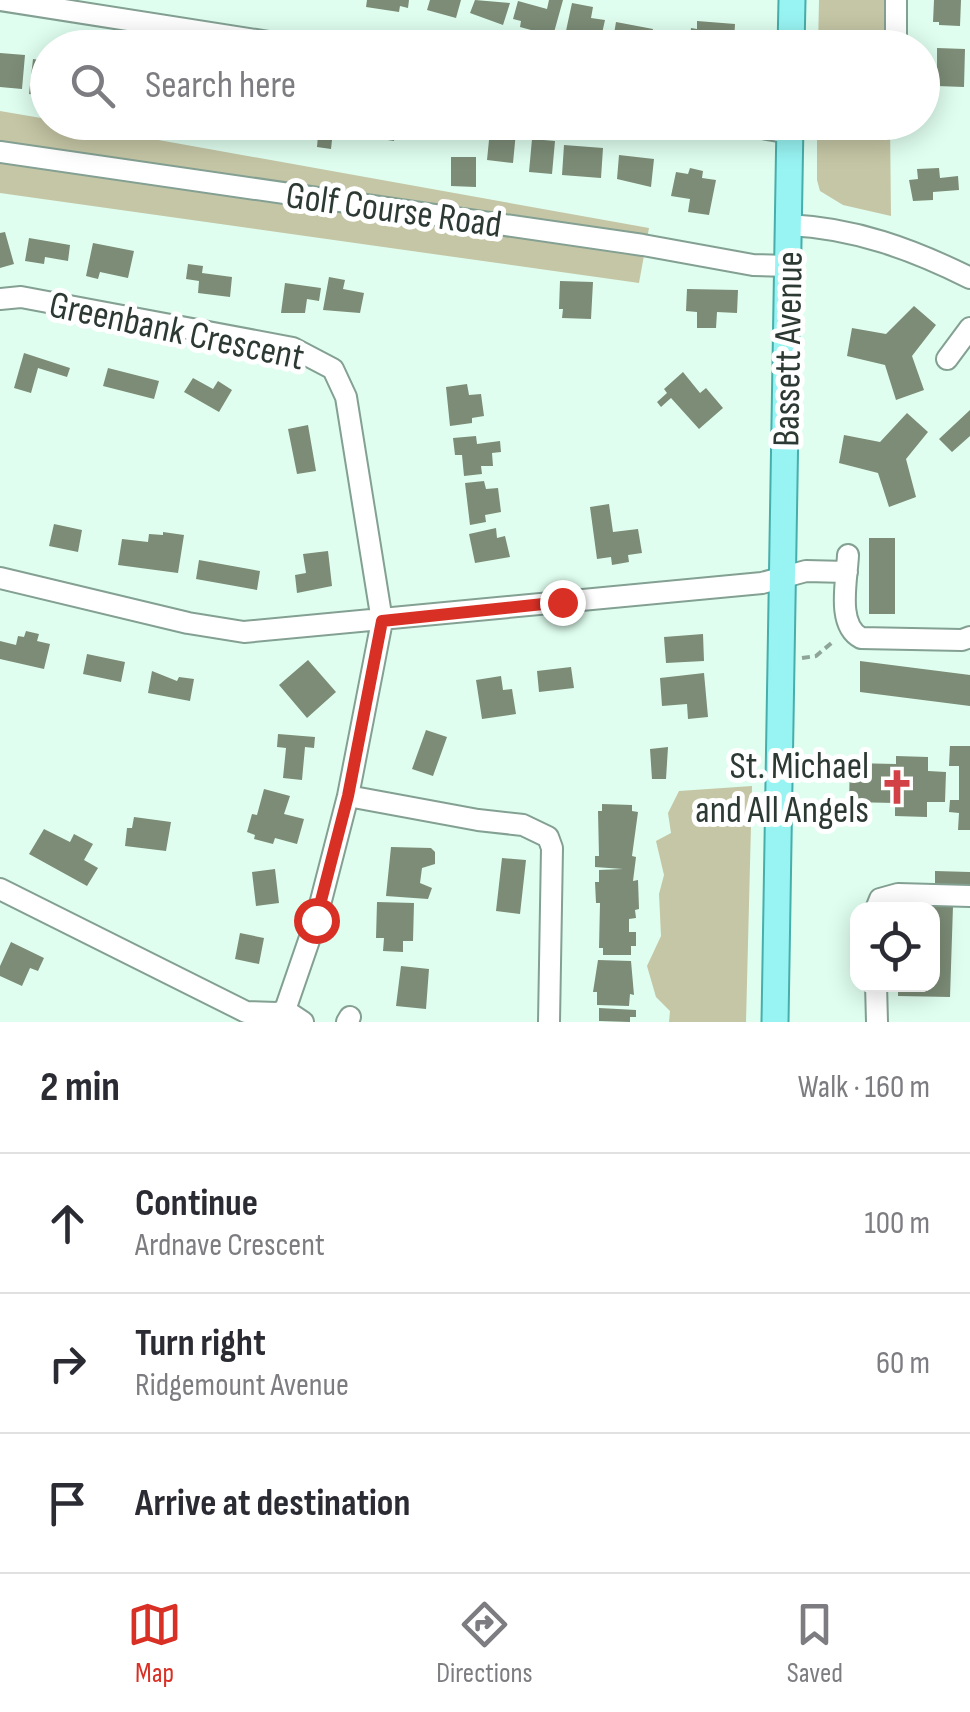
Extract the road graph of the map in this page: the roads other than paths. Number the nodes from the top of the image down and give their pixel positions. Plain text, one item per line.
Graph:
1 (0, 0) edge
2 (792, 0) edge
3 (896, 0) edge
4 (192, 30) edge
5 (791, 30) edge
6 (896, 30) edge
7 (790, 140) edge
8 (0, 152) edge
9 (789, 225) junction
10 (788, 266) junction
11 (970, 278) edge
12 (0, 299) edge
13 (969, 332) edge
14 (947, 359) dead end
15 (783, 576) junction
16 (0, 578) edge
17 (382, 621) junction
18 (970, 636) edge
19 (348, 796) junction
20 (0, 890) edge
21 (970, 896) edge
22 (879, 902) edge
23 (876, 992) edge
24 (285, 1010) junction
25 (304, 1022) edge
26 (549, 1022) edge
27 (775, 1022) edge
28 (877, 1022) edge

1 - 4 street
2 - 5 main road
3 - 6 street
7 - 9 main road, Bassett Avenue
8 - 10 street, Golf Course Road
9 - 10 main road, Bassett Avenue
9 - 11 street
10 - 15 main road, Bassett Avenue
12 - 17 street, Greenbank Crescent
13 - 14 street
15 - 17 street
15 - 18 street
15 - 27 main road, Bassett Avenue
16 - 17 street
17 - 19 street
19 - 24 street
19 - 26 street
20 - 24 street
21 - 22 street
23 - 28 street
24 - 25 street

